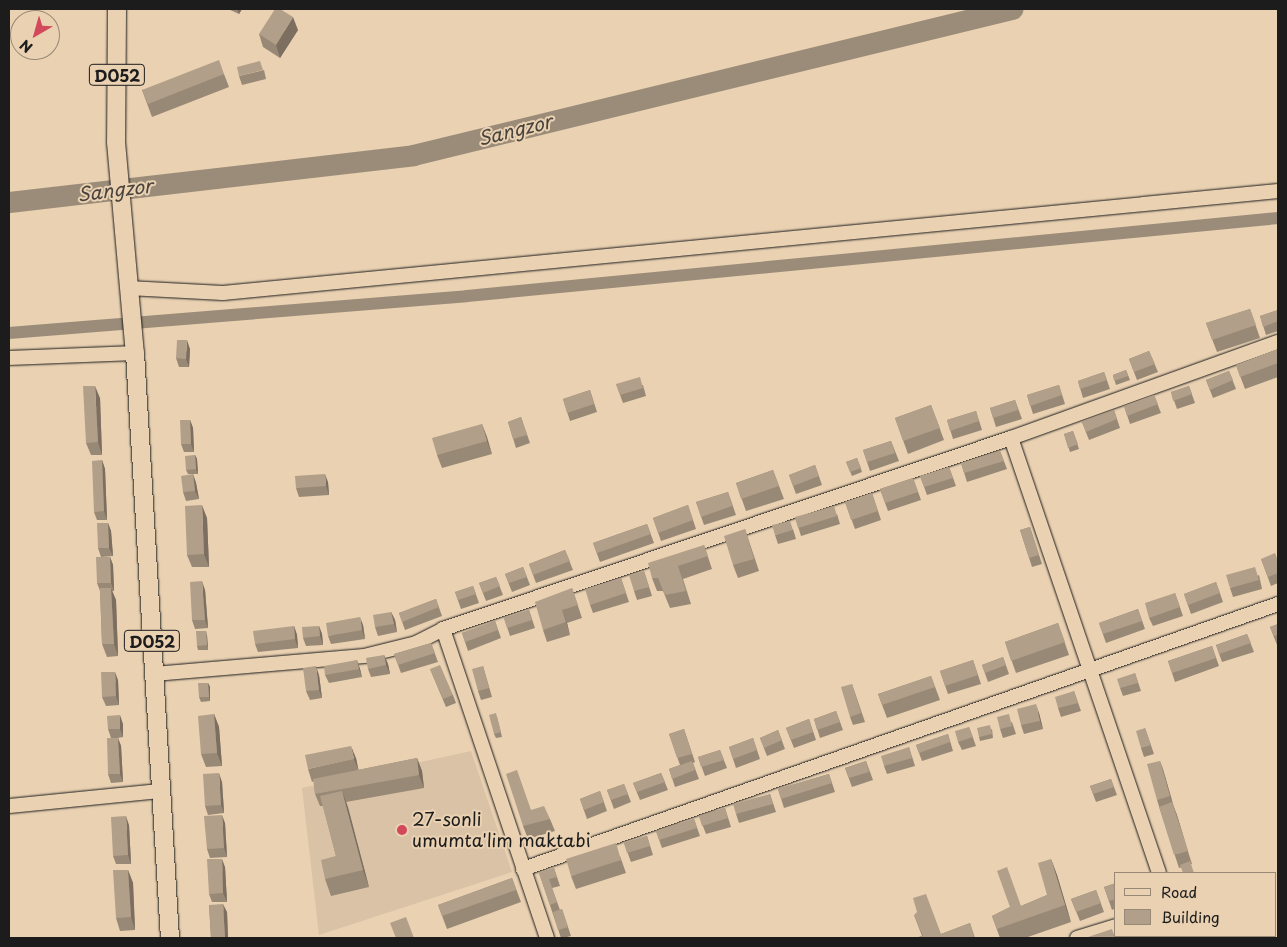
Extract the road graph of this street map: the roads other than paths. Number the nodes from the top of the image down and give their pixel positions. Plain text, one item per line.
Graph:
1 (118, 9) edge
2 (1278, 191) edge
3 (128, 288) junction
4 (1278, 342) edge
5 (134, 348) junction
6 (9, 358) edge
7 (1011, 438) junction
8 (1278, 604) edge
9 (443, 629) junction
10 (1092, 671) junction
11 (154, 674) junction
12 (160, 791) junction
13 (9, 806) edge
14 (523, 869) junction
15 (1159, 872) edge
16 (1114, 927) edge
17 (170, 938) edge
18 (546, 938) edge
19 (1077, 938) edge

1 - 3 main road, D052
2 - 3 street
3 - 5 main road, D052
4 - 7 street
5 - 6 street
5 - 11 main road, D052
7 - 9 street
7 - 10 street
8 - 10 street
9 - 11 street
9 - 14 street
10 - 14 street
10 - 15 street
11 - 12 main road, D052
12 - 13 street
12 - 17 main road, D052
14 - 18 street
16 - 19 street

